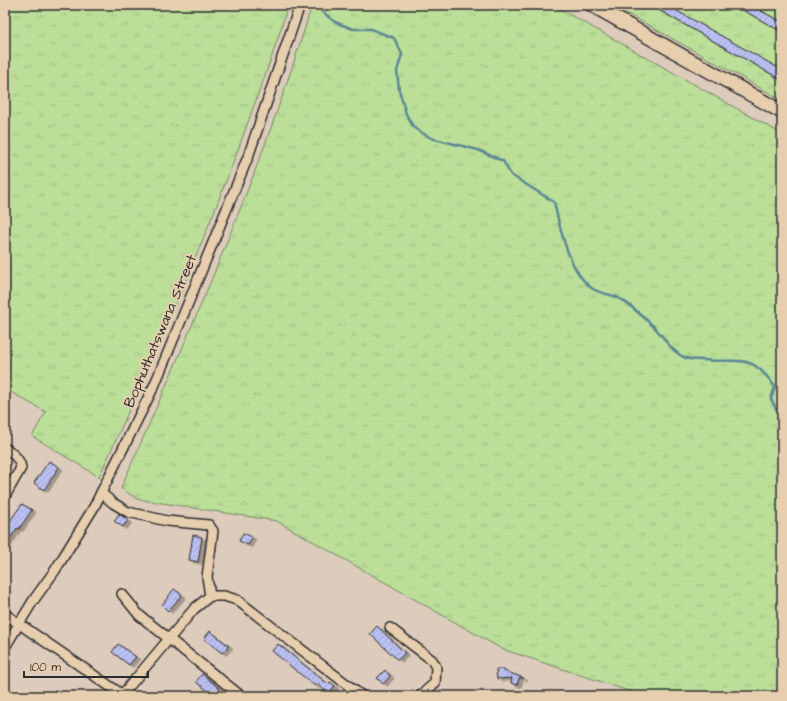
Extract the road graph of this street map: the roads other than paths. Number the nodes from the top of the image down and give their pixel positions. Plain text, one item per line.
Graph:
1 (592, 5) edge
2 (299, 9) edge
3 (782, 112) edge
4 (5, 448) edge
5 (101, 493) junction
6 (5, 496) edge
7 (122, 594) dead end
8 (210, 596) junction
9 (5, 614) edge
10 (19, 623) junction
11 (390, 628) dead end
12 (168, 639) junction
13 (5, 647) edge
14 (123, 695) edge
15 (241, 696) edge
16 (362, 696) edge
17 (420, 696) edge

1 - 3 street
2 - 5 street, Bophuthatswana Street
4 - 6 street
5 - 8 street
5 - 10 street, Bophuthatswana Street
7 - 12 street
8 - 12 street
8 - 16 street
9 - 10 street
10 - 13 street, Bophuthatswana Street
10 - 14 street
11 - 17 street
12 - 14 street
12 - 15 street

